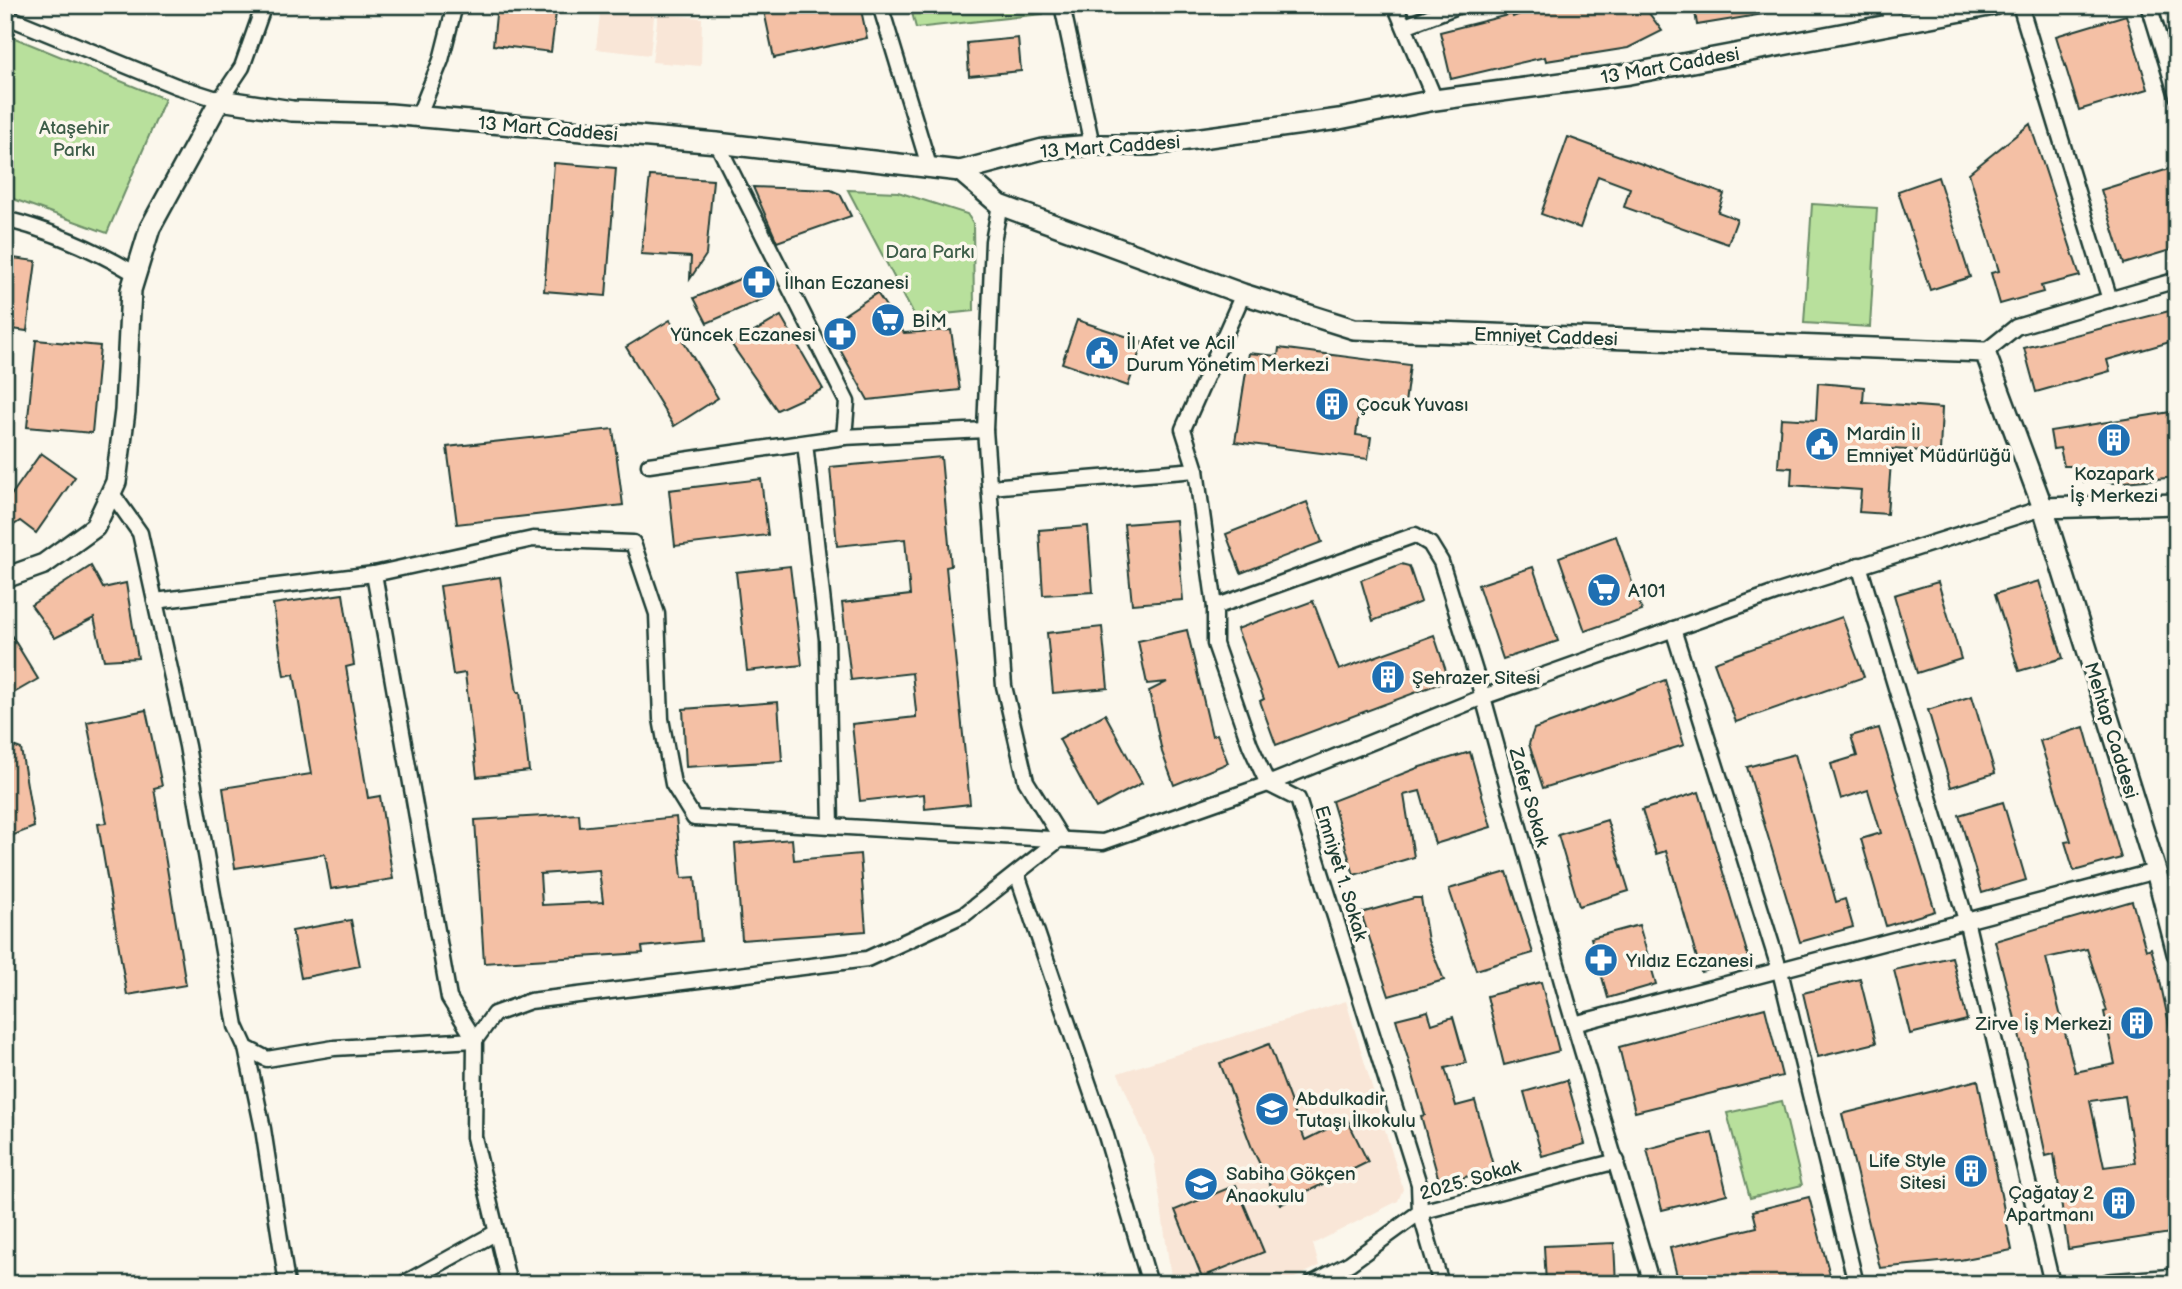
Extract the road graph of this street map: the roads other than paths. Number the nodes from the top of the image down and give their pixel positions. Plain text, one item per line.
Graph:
1 (264, 5) edge
2 (455, 5) edge
3 (880, 5) edge
4 (1062, 5) edge
5 (1395, 5) edge
6 (1460, 5) edge
7 (1888, 5) edge
8 (1994, 5) edge
9 (2020, 5) edge
10 (2149, 5) edge
11 (5, 16) edge
12 (1892, 25) junction
13 (1405, 26) junction
14 (2177, 96) edge
15 (220, 100) junction
16 (1436, 100) junction
17 (418, 117) junction
18 (717, 143) junction
19 (1092, 145) junction
20 (929, 166) junction
21 (960, 171) junction
22 (1000, 205) junction
23 (5, 219) edge
24 (136, 274) junction
25 (2177, 280) edge
26 (1243, 294) junction
27 (2109, 300) junction
28 (1985, 352) junction
29 (985, 430) junction
30 (844, 438) junction
31 (805, 443) junction
32 (649, 465) dead end
33 (1196, 470) junction
34 (990, 487) junction
35 (111, 492) junction
36 (2177, 504) edge
37 (2050, 509) junction
38 (1859, 565) junction
39 (374, 574) junction
40 (5, 579) edge
41 (155, 601) junction
42 (1214, 607) junction
43 (1673, 629) junction
44 (1483, 697) junction
45 (1269, 784) junction
46 (831, 826) junction
47 (1061, 838) junction
48 (2156, 871) junction
49 (1017, 874) junction
50 (1966, 920) junction
51 (2177, 953) edge
52 (1780, 971) junction
53 (1574, 1024) junction
54 (475, 1040) junction
55 (246, 1048) junction
56 (1617, 1161) junction
57 (1420, 1212) junction
58 (497, 1232) junction
59 (2177, 1279) edge
60 (287, 1284) edge
61 (403, 1284) edge
62 (509, 1284) edge
63 (1150, 1284) edge
64 (1311, 1284) edge
65 (1441, 1284) edge
66 (1652, 1284) edge
67 (1856, 1284) edge
68 (2052, 1284) edge
69 (2109, 1284) edge

1 - 15 street
2 - 17 street
3 - 20 street
4 - 19 street
5 - 13 street
6 - 13 street
7 - 12 street
8 - 12 street, 13 Mart Caddesi
9 - 27 street
10 - 14 street
11 - 15 street
12 - 16 street, 13 Mart Caddesi
13 - 16 street
15 - 17 street, 13 Mart Caddesi
15 - 24 street
16 - 19 street, 13 Mart Caddesi
17 - 18 street, 13 Mart Caddesi
18 - 20 street, 13 Mart Caddesi
18 - 30 street
19 - 21 street, 13 Mart Caddesi
20 - 21 street, 13 Mart Caddesi
21 - 22 street, Emniyet Caddesi
22 - 26 street, Emniyet Caddesi
22 - 29 street
23 - 24 street
24 - 35 street
25 - 27 street
26 - 28 street, Emniyet Caddesi
26 - 33 street
27 - 28 street
28 - 37 street
29 - 30 street
29 - 34 street
30 - 31 street
31 - 32 street
31 - 46 street
33 - 34 street
33 - 42 street
34 - 47 street
35 - 40 street
35 - 41 street
36 - 37 street
37 - 38 street
37 - 48 street, Mehtap Caddesi
38 - 43 street
38 - 50 street
39 - 41 street
39 - 46 street
39 - 54 street
41 - 55 street
42 - 44 street, Zafer Sokak
42 - 45 street
43 - 44 street
43 - 52 street
44 - 45 street
44 - 53 street, Zafer Sokak
45 - 47 street
45 - 57 street, Emniyet 1. Sokak
46 - 47 street
47 - 49 street
48 - 50 street
48 - 51 street, Mehtap Caddesi
49 - 54 street
49 - 63 street
50 - 52 street
50 - 68 street
52 - 53 street
52 - 67 street
53 - 56 street, Zafer Sokak
54 - 55 street
54 - 58 street
55 - 60 street
56 - 57 street, 2025. Sokak
56 - 66 street, Zafer Sokak
57 - 64 street, 2025. Sokak
57 - 65 street, Emniyet 1. Sokak
58 - 61 street
58 - 62 street
59 - 69 street

